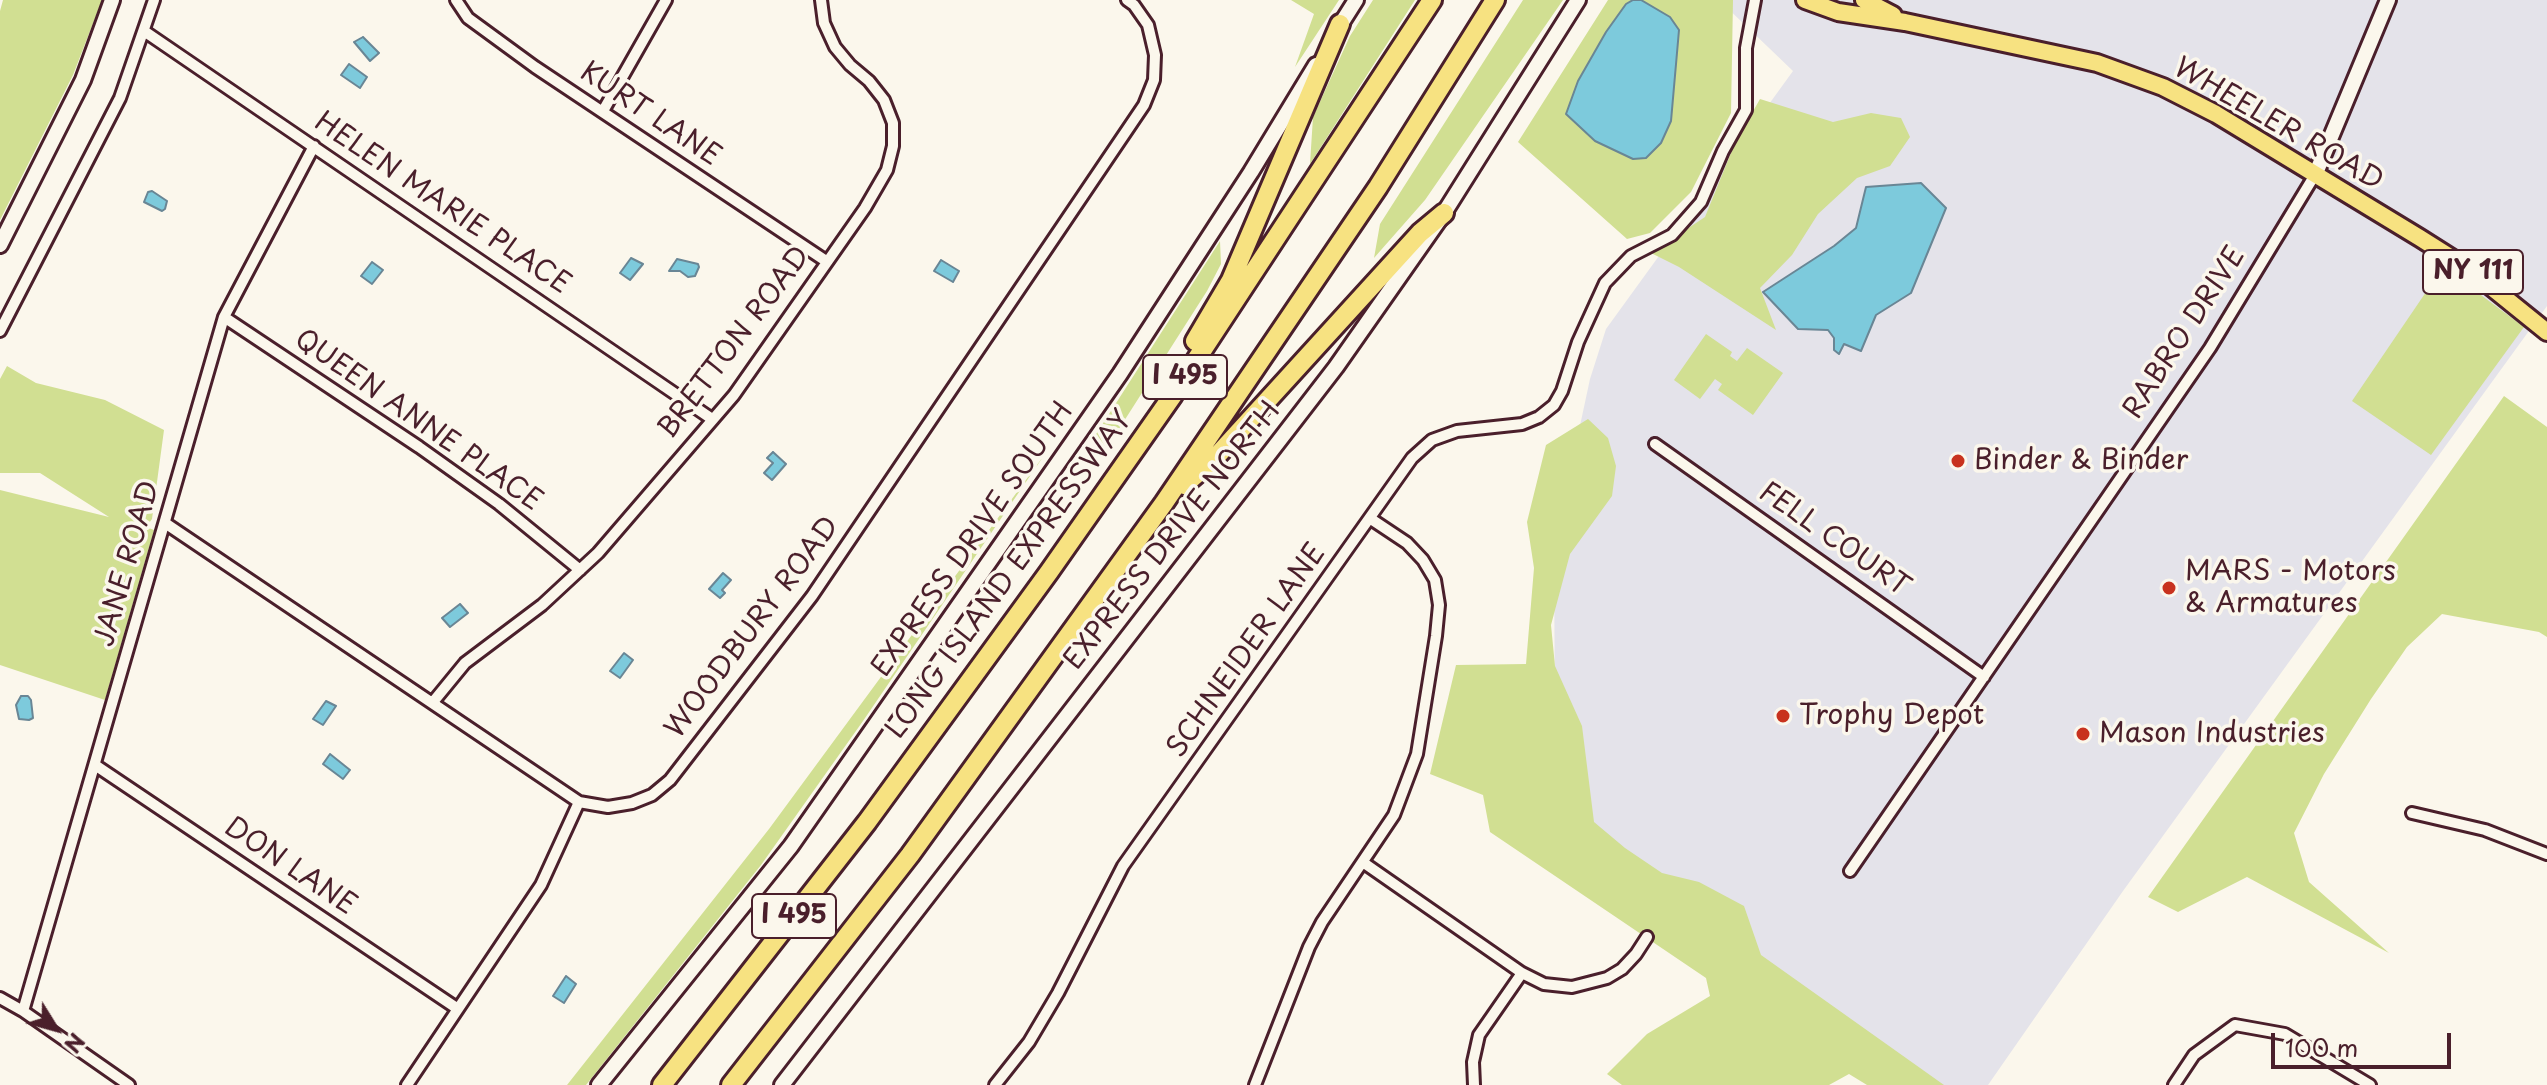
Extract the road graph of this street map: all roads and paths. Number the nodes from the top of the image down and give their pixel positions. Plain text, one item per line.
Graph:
1 (112, 0) edge
2 (154, 0) edge
3 (456, 0) edge
4 (666, 0) edge
5 (821, 0) edge
6 (1127, 0) edge
7 (1356, 0) edge
8 (1432, 0) edge
9 (1495, 0) edge
10 (1578, 0) edge
11 (1755, 0) edge
12 (1805, 0) edge
13 (1864, 0) edge
14 (2388, 0) edge
15 (1905, 22) junction
16 (1340, 24) junction
17 (144, 31) junction
18 (603, 111) junction
19 (314, 146) junction
20 (2316, 173) junction
21 (1444, 213) junction
22 (0, 245) edge
23 (826, 261) junction
24 (224, 317) junction
25 (0, 331) edge
26 (2547, 332) edge
27 (1173, 395) junction
28 (712, 419) junction
29 (1655, 444) dead end
30 (1164, 503) junction
31 (1371, 519) junction
32 (165, 523) junction
33 (580, 570) junction
34 (1984, 677) junction
35 (433, 702) junction
36 (95, 765) junction
37 (579, 802) junction
38 (2412, 813) dead end
39 (2547, 854) edge
40 (1364, 863) junction
41 (1850, 871) dead end
42 (1647, 937) dead end
43 (1522, 973) junction
44 (0, 998) edge
45 (458, 1009) junction
46 (23, 1011) junction
47 (129, 1085) edge
48 (407, 1085) edge
49 (599, 1085) edge
50 (662, 1085) edge
51 (731, 1085) edge
52 (782, 1085) edge
53 (995, 1085) edge
54 (1255, 1085) edge
55 (1474, 1085) edge
56 (2174, 1085) edge
57 (2370, 1085) edge

1 - 22 main road
2 - 17 street
3 - 18 street, KURT LANE
4 - 18 street
5 - 23 street, BRETTON ROAD
6 - 37 street, WOODBURY ROAD
7 - 16 main road, EXPRESS DRIVE SOUTH
8 - 27 highway, LONG ISLAND EXPRESSWAY / I 495
9 - 30 highway, I 495
10 - 21 main road, EXPRESS DRIVE NORTH
11 - 31 street, SCHNEIDER LANE
12 - 15 main road, WHEELER ROAD / NY 111
13 - 15 main road, WHEELER ROAD / NY 111
14 - 20 main road, RABRO DRIVE
15 - 20 main road, WHEELER ROAD / NY 111
16 - 27 highway
16 - 49 main road, EXPRESS DRIVE SOUTH
17 - 19 street, HELEN MARIE PLACE
17 - 25 street
18 - 23 street, KURT LANE
19 - 24 street, JANE ROAD
19 - 28 street, HELEN MARIE PLACE
20 - 26 main road, WHEELER ROAD / NY 111
20 - 34 street, RABRO DRIVE
21 - 30 highway
21 - 52 main road, EXPRESS DRIVE NORTH
23 - 28 street, BRETTON ROAD
24 - 32 street, JANE ROAD
24 - 33 street, QUEEN ANNE PLACE
27 - 50 highway, LONG ISLAND EXPRESSWAY / I 495
28 - 33 street, BRETTON ROAD
29 - 34 street, FELL COURT
30 - 51 highway, I 495
31 - 40 street
31 - 53 street, SCHNEIDER LANE
32 - 35 street, WOODBURY ROAD
32 - 36 street, JANE ROAD
33 - 35 street, BRETTON ROAD
34 - 41 street, RABRO DRIVE
35 - 37 street, WOODBURY ROAD
36 - 45 street, DON LANE
36 - 46 street, JANE ROAD
37 - 45 street
38 - 39 street
40 - 43 street
40 - 54 street
42 - 43 street
43 - 55 street
44 - 46 street
45 - 48 street
46 - 47 street
56 - 57 street

